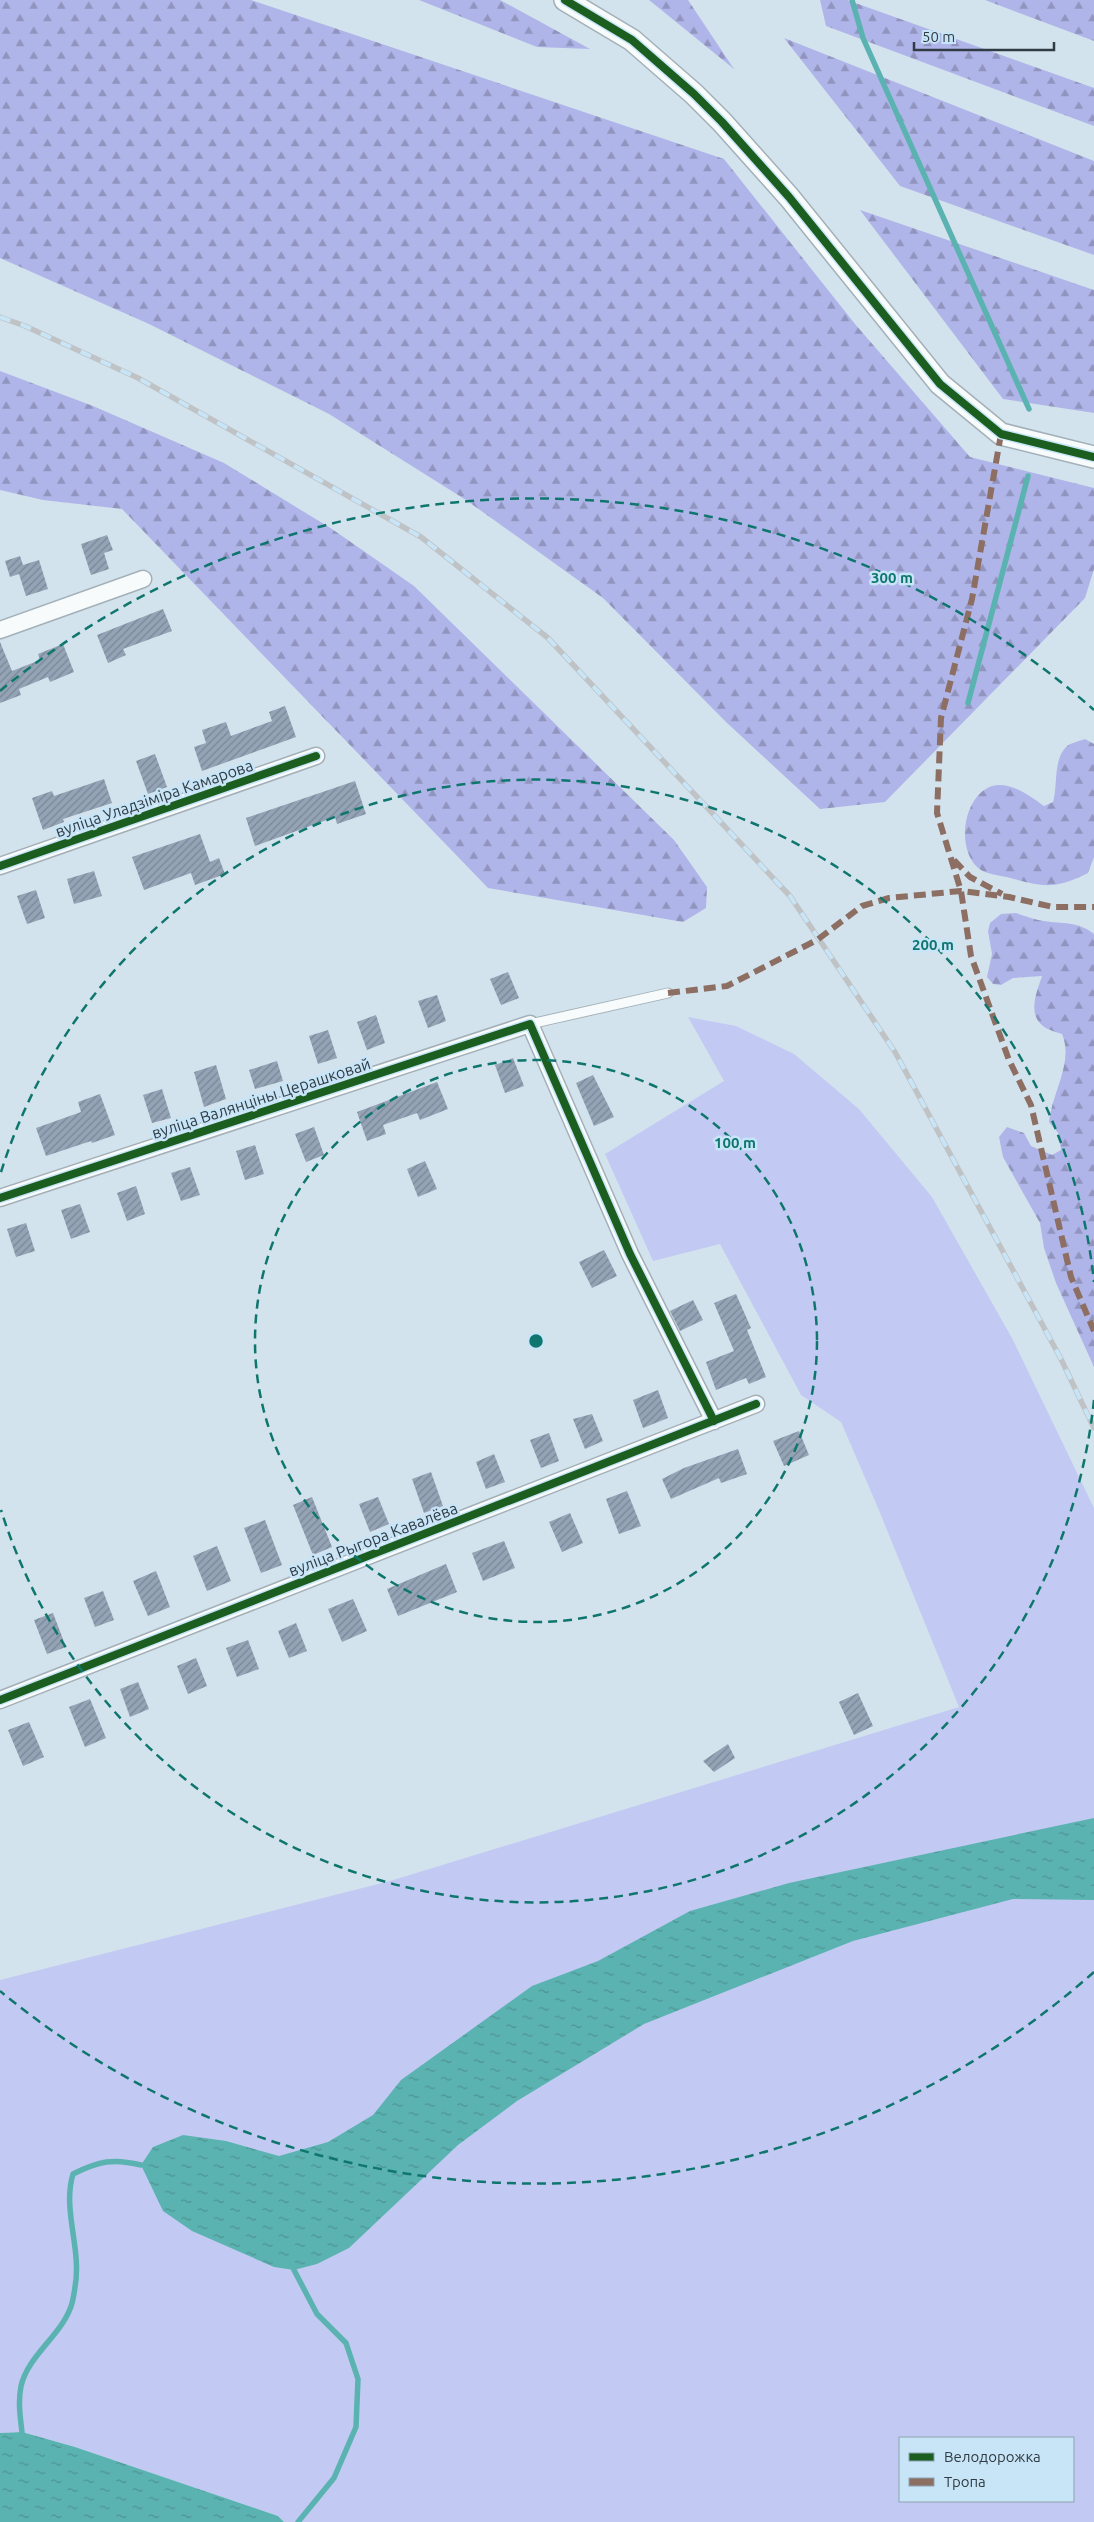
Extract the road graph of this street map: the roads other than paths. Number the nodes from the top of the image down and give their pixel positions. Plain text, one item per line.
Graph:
1 (565, 0) edge
2 (1094, 457) edge
3 (143, 579) dead end
4 (0, 630) edge
5 (316, 756) dead end
6 (0, 866) edge
7 (668, 993) dead end
8 (530, 1024) junction
9 (0, 1198) edge
10 (756, 1404) dead end
11 (714, 1421) junction
12 (0, 1700) edge

1 - 2 street
3 - 4 street
5 - 6 street, вуліца Уладзіміра Камарова
7 - 8 lane
8 - 9 street, вуліца Валянціны Церашковай
8 - 11 street
10 - 11 street, вуліца Рыгора Кавалёва
11 - 12 street, вуліца Рыгора Кавалёва

